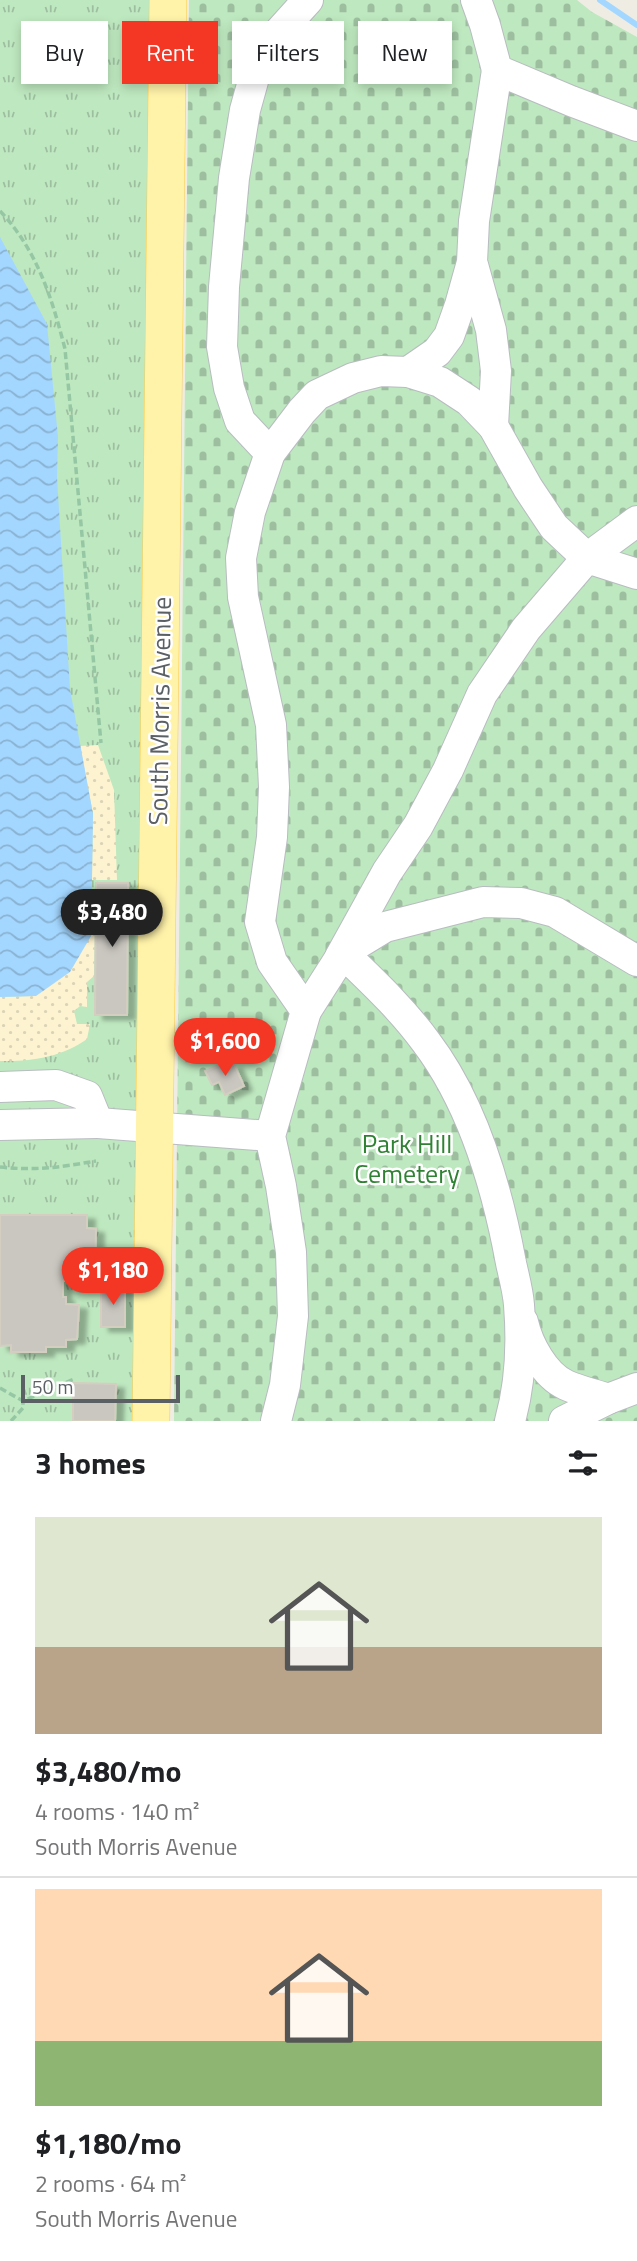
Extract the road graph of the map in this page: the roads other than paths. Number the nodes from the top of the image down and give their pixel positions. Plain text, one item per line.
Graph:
1 (168, 0) edge
2 (308, 0) edge
3 (476, 0) edge
4 (497, 70) junction
5 (637, 125) edge
6 (472, 262) junction
7 (408, 372) junction
8 (493, 426) junction
9 (271, 453) junction
10 (637, 521) edge
11 (587, 558) junction
12 (637, 574) edge
13 (341, 955) junction
14 (637, 961) edge
15 (306, 1011) junction
16 (0, 1087) edge
17 (98, 1123) junction
18 (0, 1125) edge
19 (155, 1125) junction
20 (270, 1136) junction
21 (519, 1305) junction
22 (637, 1388) edge
23 (608, 1399) junction
24 (151, 1421) edge
25 (276, 1421) edge
26 (510, 1421) edge
27 (564, 1421) edge

1 - 19 main road, South Morris Avenue
2 - 9 lane
3 - 4 lane
4 - 5 lane
4 - 6 lane
6 - 7 lane
6 - 8 lane
7 - 8 lane
7 - 9 lane
8 - 11 lane
9 - 15 lane
10 - 11 lane
11 - 12 lane
11 - 13 lane
13 - 14 lane
13 - 15 lane
13 - 21 lane
15 - 20 lane
16 - 17 lane
17 - 18 lane
17 - 19 lane
19 - 20 lane
19 - 24 main road, South Morris Avenue
20 - 25 lane
21 - 23 lane
21 - 26 lane
22 - 23 lane
23 - 27 lane

